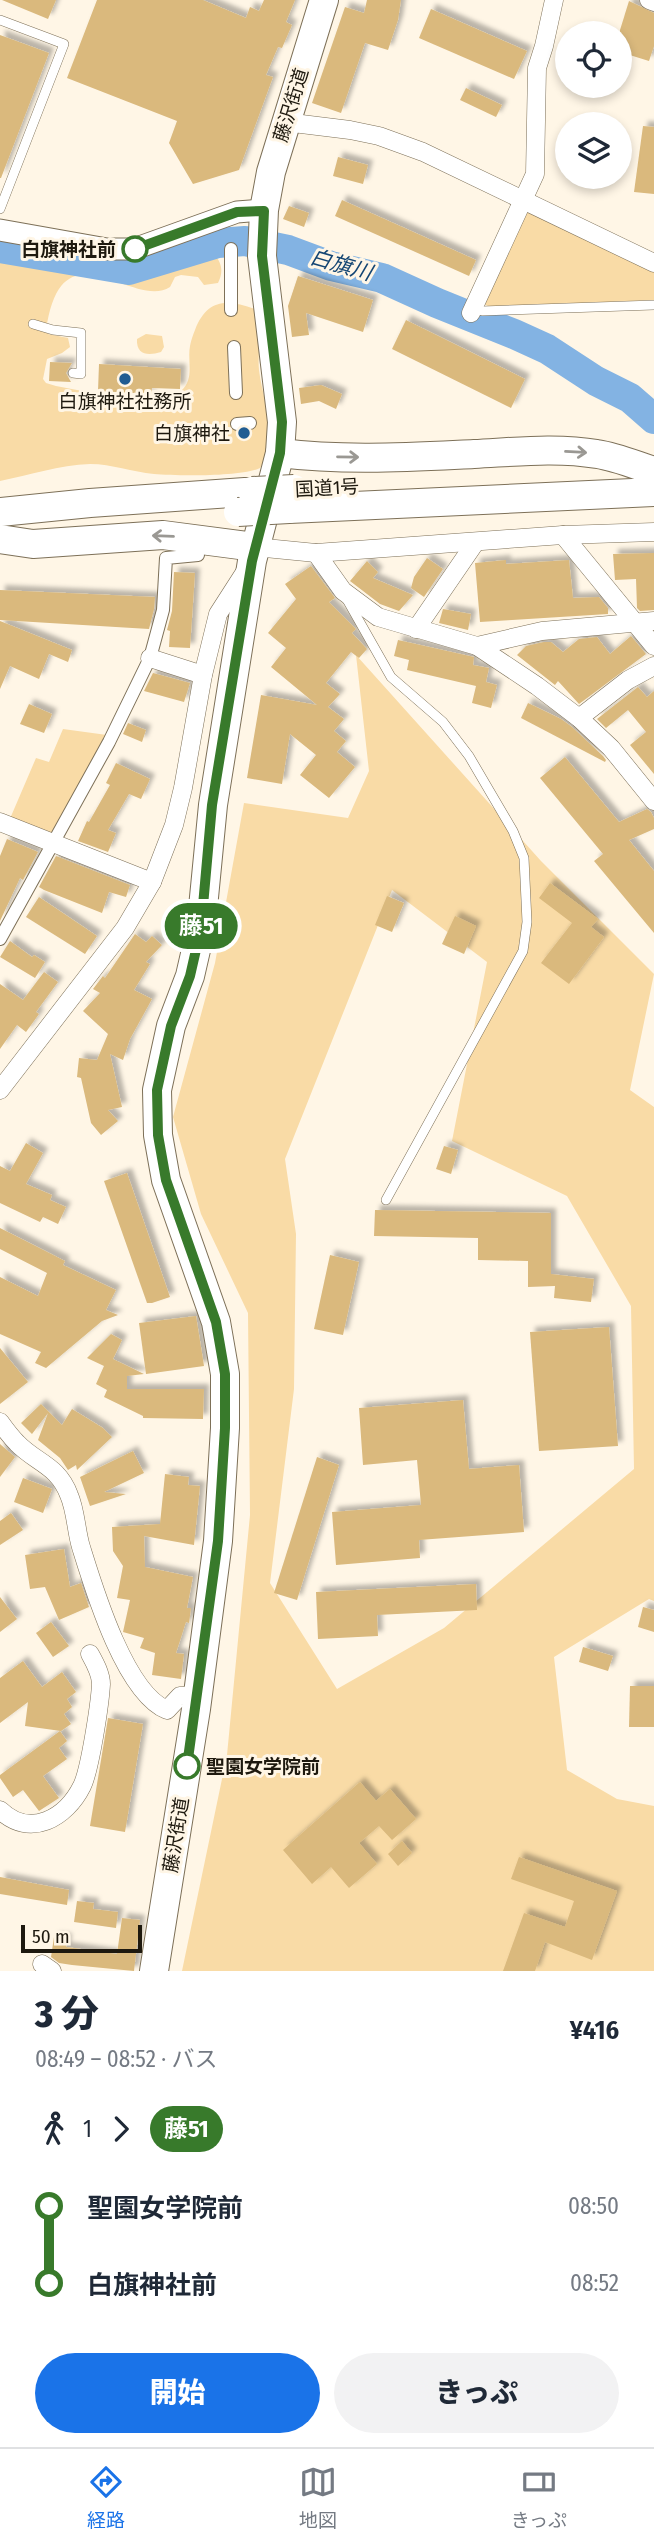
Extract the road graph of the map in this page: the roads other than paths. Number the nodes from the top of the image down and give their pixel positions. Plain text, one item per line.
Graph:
1 (324, 0) edge
2 (554, 0) edge
3 (649, 0) edge
4 (654, 2) edge
5 (0, 19) edge
6 (285, 122) junction
7 (523, 200) junction
8 (0, 209) edge
9 (0, 230) edge
10 (262, 235) junction
11 (231, 249) dead end
12 (654, 263) edge
13 (654, 304) edge
14 (231, 310) dead end
15 (472, 310) joint
16 (33, 324) dead end
17 (234, 347) dead end
18 (73, 373) dead end
19 (236, 393) dead end
20 (280, 453) junction
21 (654, 472) edge
22 (654, 492) edge
23 (292, 499) junction
24 (242, 502) junction
25 (0, 512) edge
26 (0, 530) edge
27 (654, 532) edge
28 (563, 535) junction
29 (0, 539) edge
30 (475, 543) junction
31 (316, 553) junction
32 (254, 554) junction
33 (198, 555) dead end
34 (342, 592) junction
35 (654, 621) edge
36 (635, 623) junction
37 (416, 629) junction
38 (477, 646) junction
39 (654, 646) edge
40 (150, 658) junction
41 (654, 666) edge
42 (203, 675) junction
43 (579, 718) junction
44 (654, 801) edge
45 (0, 822) edge
46 (54, 843) junction
47 (152, 883) junction
48 (0, 939) edge
49 (0, 1090) edge
50 (386, 1200) dead end
51 (1, 1428) edge
52 (90, 1654) dead end
53 (198, 1695) junction
54 (0, 1810) edge
55 (154, 1971) edge

1 - 6 highway, 藤沢街道
2 - 7 street
3 - 4 street
5 - 8 lane
6 - 7 street
6 - 10 highway, 藤沢街道
7 - 12 street
7 - 15 street
9 - 10 street
10 - 20 highway, 藤沢街道
11 - 14 street
13 - 15 lane
16 - 18 lane
17 - 19 street
20 -> 21 highway
20 - 32 highway, 藤沢街道
21 - 23 highway, 国道1号
22 - 23 highway, 国道1号
23 - 24 highway, 国道1号, bridge
24 - 25 highway, 国道1号
24 - 26 highway, 国道1号
27 - 28 street
28 - 30 street
28 - 36 street
32 -> 29 highway
30 - 31 street
30 - 37 street
31 - 32 street
31 - 34 street
32 - 42 street
32 - 53 highway, 藤沢街道
33 - 40 street
34 - 37 street
34 - 50 lane
35 - 36 street
36 - 38 street
36 - 39 street
37 - 38 street
38 - 43 street
40 - 42 street
40 - 46 street
41 - 43 street
42 - 47 street
43 - 44 street
45 - 46 street
46 - 47 street
46 - 48 street
47 - 49 street
51 - 53 street
52 - 54 street
53 - 55 highway, 藤沢街道

